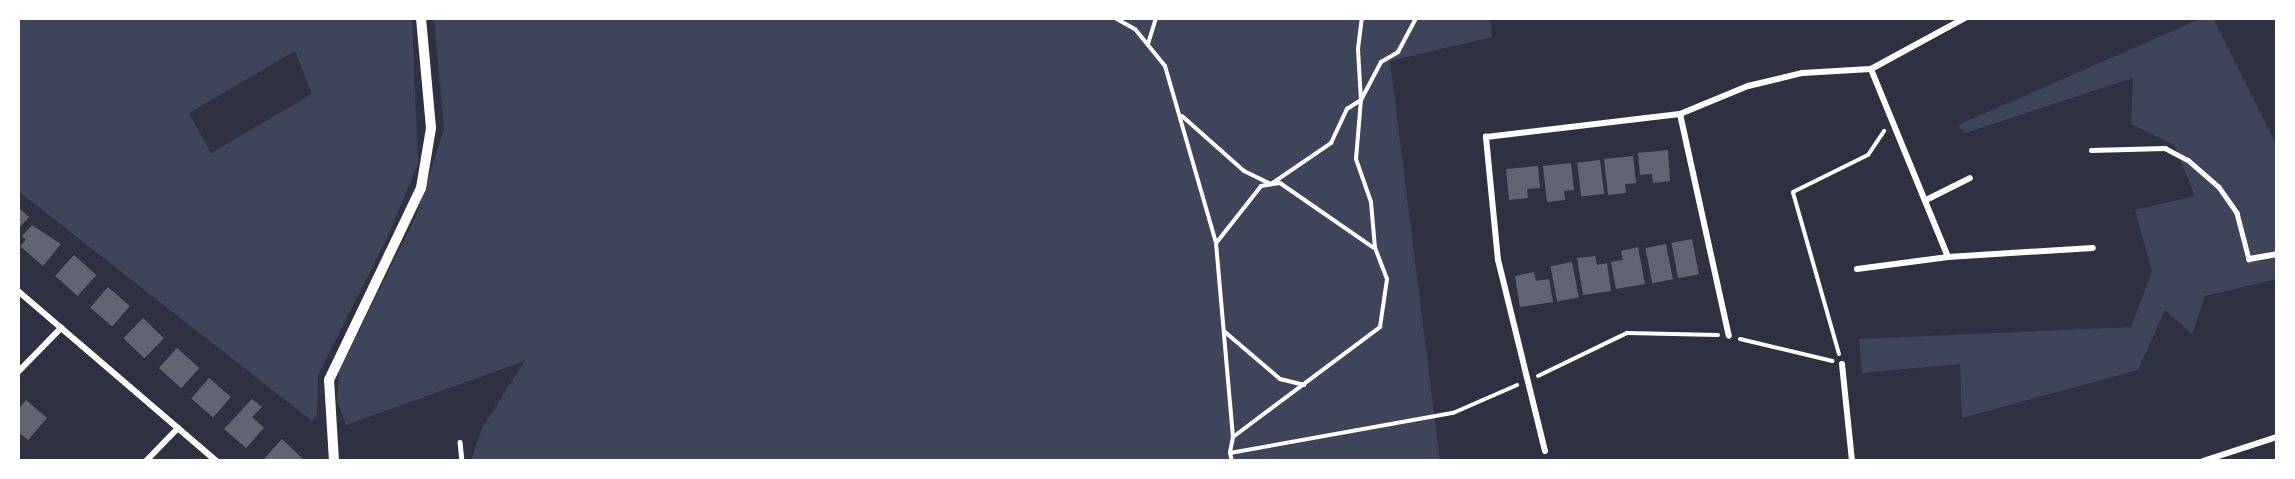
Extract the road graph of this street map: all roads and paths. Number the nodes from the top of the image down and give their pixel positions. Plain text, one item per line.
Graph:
1 (421, 18) edge
2 (1115, 18) edge
3 (1156, 18) edge
4 (1362, 18) edge
5 (1416, 18) edge
6 (1965, 18) edge
7 (1148, 45) junction
8 (1871, 69) junction
9 (1361, 100) junction
10 (1680, 114) junction
11 (1182, 116) junction
12 (1887, 128) dead end
13 (2091, 150) dead end
14 (1970, 177) dead end
15 (1271, 184) junction
16 (1926, 200) junction
17 (1216, 243) junction
18 (1375, 248) junction
19 (2093, 248) dead end
20 (2277, 254) edge
21 (1948, 257) junction
22 (2249, 259) joint
23 (1857, 268) dead end
24 (18, 291) edge
25 (61, 328) junction
26 (1224, 331) junction
27 (1729, 336) dead end
28 (1842, 364) joint
29 (18, 372) edge
30 (1305, 385) junction
31 (178, 428) junction
32 (1233, 437) junction
33 (2277, 437) edge
34 (460, 442) dead end
35 (1545, 451) dead end
36 (1230, 453) dead end
37 (146, 461) edge
38 (216, 461) edge
39 (334, 461) edge
40 (462, 461) edge
41 (1852, 461) edge
42 (2203, 461) edge

1 - 39 street
2 - 7 path
3 - 7 path
4 - 9 path
5 - 9 path
6 - 8 street
7 - 11 path
8 - 10 street
8 - 16 street
9 - 15 path
9 - 18 path
10 - 27 street
10 - 35 street
11 - 15 path
11 - 17 path
12 - 28 path
13 - 22 lane
14 - 16 street
15 - 17 path
15 - 18 path
16 - 21 street
17 - 26 path
18 - 30 path
19 - 21 street
20 - 22 street
21 - 23 street
24 - 25 street
25 - 29 street
25 - 31 street
26 - 30 path
26 - 32 path
28 - 41 street
30 - 32 path
31 - 37 street
31 - 38 street
32 - 36 path
33 - 42 street
34 - 40 lane

